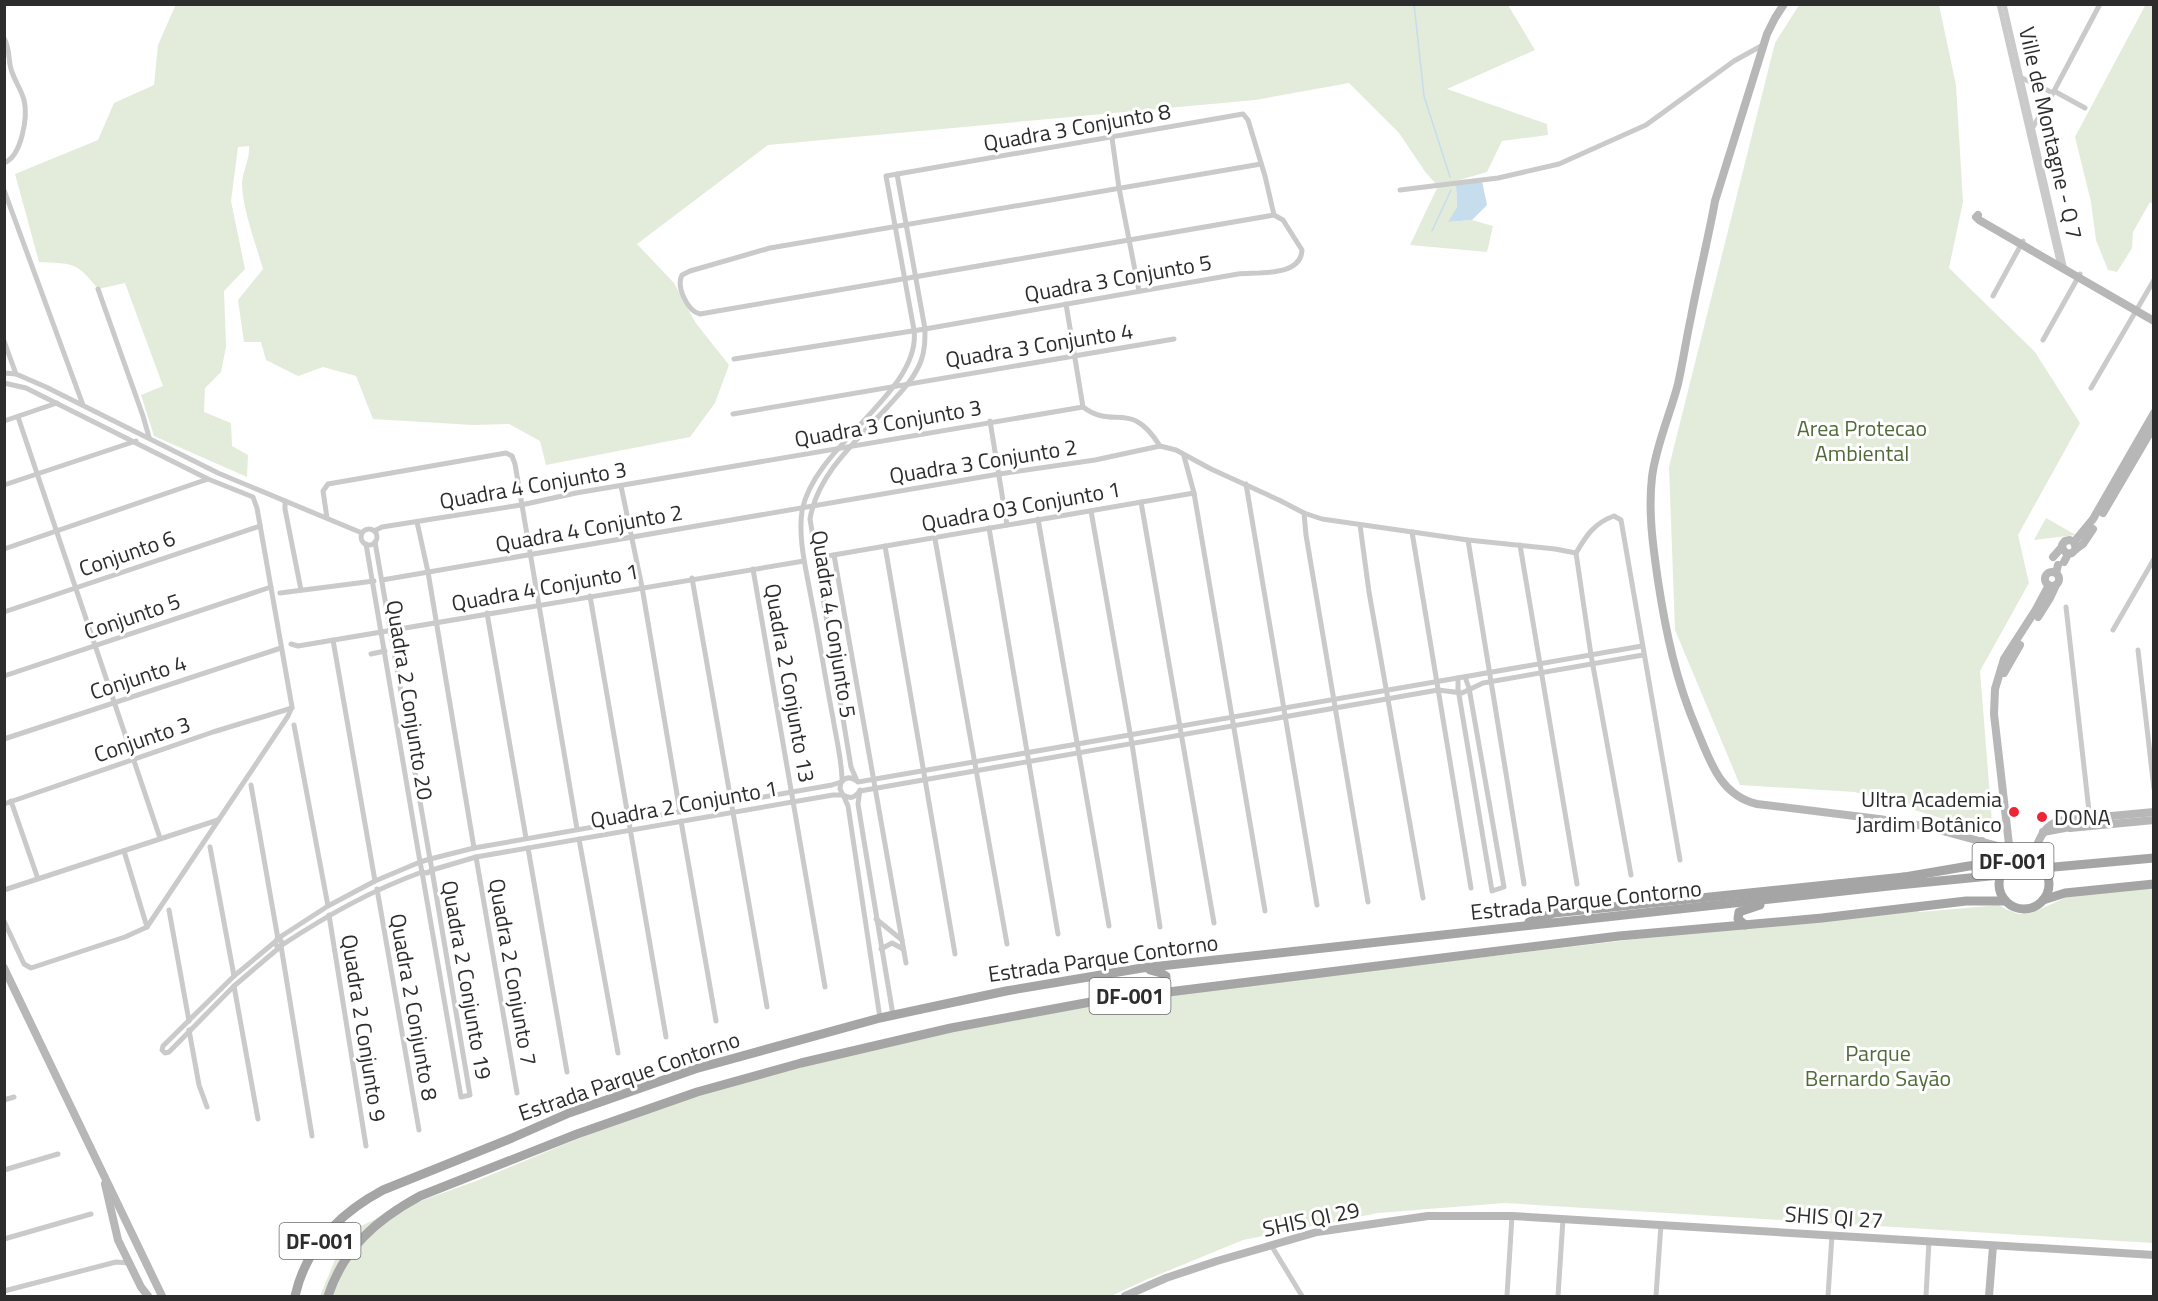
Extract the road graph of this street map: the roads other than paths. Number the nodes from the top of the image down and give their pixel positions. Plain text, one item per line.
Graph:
1 (1784, 4) edge
2 (1999, 4) edge
3 (2004, 4) edge
4 (2100, 4) edge
5 (4, 38) edge
6 (1764, 44) junction
7 (2018, 76) junction
8 (2054, 92) junction
9 (2085, 108) dead end
10 (2031, 129) junction
11 (1112, 138) junction
12 (4, 163) edge
13 (1262, 164) junction
14 (897, 174) junction
15 (886, 176) joint
16 (1119, 188) junction
17 (4, 190) edge
18 (1400, 190) dead end
19 (1274, 215) junction
20 (1979, 218) dead end
21 (908, 226) junction
22 (896, 228) junction
23 (1128, 241) junction
24 (2022, 243) junction
25 (2062, 266) junction
26 (2079, 275) junction
27 (916, 277) junction
28 (905, 279) junction
29 (2154, 280) edge
30 (98, 289) dead end
31 (1139, 291) junction
32 (1993, 296) dead end
33 (1066, 304) junction
34 (2137, 309) junction
35 (2154, 315) edge
36 (2154, 321) edge
37 (925, 329) junction
38 (914, 330) junction
39 (1174, 339) dead end
40 (2043, 340) dead end
41 (4, 341) edge
42 (1075, 355) junction
43 (734, 359) dead end
44 (4, 373) edge
45 (15, 374) junction
46 (4, 382) edge
47 (909, 383) junction
48 (894, 386) junction
49 (2091, 388) dead end
50 (58, 403) junction
51 (83, 405) junction
52 (1083, 407) junction
53 (2154, 413) edge
54 (733, 414) dead end
55 (18, 417) junction
56 (4, 421) edge
57 (990, 422) junction
58 (2154, 426) edge
59 (149, 437) junction
60 (136, 441) junction
61 (852, 446) junction
62 (1160, 446) junction
63 (839, 448) junction
64 (1184, 456) junction
65 (698, 473) joint
66 (38, 474) junction
67 (999, 474) junction
68 (208, 479) junction
69 (1246, 484) junction
70 (2116, 484) junction
71 (4, 485) edge
72 (621, 486) junction
73 (1194, 493) junction
74 (285, 501) junction
75 (1141, 502) junction
76 (521, 505) junction
77 (812, 507) junction
78 (803, 509) junction
79 (1091, 511) junction
80 (1304, 513) junction
81 (327, 518) junction
82 (1038, 519) junction
83 (417, 522) junction
84 (1007, 525) junction
85 (1360, 525) junction
86 (260, 526) junction
87 (989, 528) junction
88 (57, 531) junction
89 (374, 531) junction
90 (1412, 532) junction
91 (362, 533) junction
92 (632, 537) junction
93 (935, 539) junction
94 (1468, 540) junction
95 (375, 542) junction
96 (366, 544) junction
97 (1520, 545) junction
98 (885, 546) junction
99 (2075, 546) junction
100 (4, 549) edge
101 (1576, 553) junction
102 (529, 555) junction
103 (815, 555) junction
104 (834, 555) junction
105 (804, 558) junction
106 (2154, 559) edge
107 (2059, 562) junction
108 (817, 566) junction
109 (806, 567) junction
110 (753, 569) junction
111 (428, 572) junction
112 (692, 578) junction
113 (382, 580) junction
114 (374, 581) junction
115 (271, 587) junction
116 (642, 587) junction
117 (76, 588) junction
118 (301, 590) junction
119 (280, 593) dead end
120 (590, 596) junction
121 (538, 605) junction
122 (2066, 607) dead end
123 (4, 612) edge
124 (488, 613) junction
125 (437, 622) junction
126 (390, 630) junction
127 (2113, 630) dead end
128 (382, 632) junction
129 (333, 640) junction
130 (291, 644) dead end
131 (95, 646) junction
132 (1642, 646) junction
133 (281, 648) junction
134 (2138, 650) dead end
135 (385, 651) junction
136 (371, 654) dead end
137 (1591, 655) junction
138 (1643, 655) junction
139 (1540, 663) junction
140 (1593, 664) junction
141 (1490, 672) junction
142 (1542, 674) junction
143 (4, 676) edge
144 (1461, 677) junction
145 (1436, 681) junction
146 (1492, 682) junction
147 (1385, 690) junction
148 (1438, 690) junction
149 (1469, 690) junction
150 (1459, 693) junction
151 (1335, 699) junction
152 (1388, 699) junction
153 (114, 702) junction
154 (292, 708) junction
155 (1283, 708) junction
156 (1336, 708) junction
157 (1232, 717) junction
158 (1285, 717) junction
159 (294, 725) dead end
160 (1181, 725) junction
161 (1234, 726) junction
162 (1130, 735) junction
163 (1183, 735) junction
164 (4, 739) edge
165 (1078, 743) junction
166 (1132, 744) junction
167 (1080, 752) junction
168 (1027, 753) junction
169 (134, 760) junction
170 (975, 761) junction
171 (1028, 761) junction
172 (977, 770) junction
173 (924, 771) junction
174 (873, 779) junction
175 (926, 779) junction
176 (842, 781) junction
177 (858, 781) junction
178 (251, 785) dead end
179 (874, 789) junction
180 (2154, 789) edge
181 (792, 792) junction
182 (859, 792) junction
183 (844, 796) junction
184 (11, 801) junction
185 (794, 802) junction
186 (731, 803) junction
187 (4, 804) edge
188 (680, 812) junction
189 (732, 812) junction
190 (2154, 812) edge
191 (218, 820) junction
192 (2154, 820) edge
193 (628, 821) junction
194 (681, 821) junction
195 (2090, 822) junction
196 (577, 829) junction
197 (629, 830) junction
198 (160, 837) junction
199 (526, 838) junction
200 (579, 839) junction
201 (1982, 841) junction
202 (210, 847) dead end
203 (474, 848) junction
204 (528, 848) junction
205 (124, 851) junction
206 (2010, 855) junction
207 (476, 857) junction
208 (2154, 858) edge
209 (430, 859) junction
210 (1680, 860) dead end
211 (2031, 860) junction
212 (420, 862) junction
213 (1969, 866) junction
214 (2043, 868) junction
215 (432, 870) junction
216 (422, 872) junction
217 (1631, 875) dead end
218 (2000, 875) junction
219 (1904, 877) junction
220 (38, 879) junction
221 (375, 881) junction
222 (1524, 884) dead end
223 (1577, 884) dead end
224 (2154, 884) edge
225 (1471, 888) dead end
226 (377, 889) junction
227 (1862, 889) junction
228 (4, 890) edge
229 (1423, 898) dead end
230 (1767, 900) junction
231 (2043, 900) junction
232 (2005, 901) junction
233 (1368, 902) dead end
234 (1317, 905) dead end
235 (328, 906) junction
236 (169, 910) dead end
237 (1265, 911) dead end
238 (329, 915) junction
239 (876, 920) junction
240 (4, 921) edge
241 (1214, 923) dead end
242 (1745, 925) junction
243 (1109, 926) dead end
244 (1520, 926) junction
245 (147, 927) junction
246 (1160, 927) dead end
247 (1058, 934) dead end
248 (278, 939) junction
249 (902, 940) junction
250 (1006, 944) dead end
251 (281, 946) junction
252 (904, 949) junction
253 (881, 952) junction
254 (955, 954) dead end
255 (871, 956) junction
256 (906, 963) dead end
257 (4, 968) edge
258 (1142, 968) junction
259 (885, 972) junction
260 (874, 974) junction
261 (234, 976) junction
262 (234, 986) junction
263 (825, 987) dead end
264 (1149, 994) junction
265 (767, 1007) dead end
266 (893, 1015) junction
267 (880, 1018) junction
268 (189, 1020) junction
269 (716, 1021) dead end
270 (189, 1031) junction
271 (666, 1037) dead end
272 (618, 1053) dead end
273 (567, 1072) dead end
274 (517, 1093) dead end
275 (14, 1096) dead end
276 (4, 1100) edge
277 (207, 1107) dead end
278 (258, 1119) dead end
279 (419, 1130) dead end
280 (312, 1136) dead end
281 (512, 1138) junction
282 (366, 1146) dead end
283 (58, 1154) dead end
284 (505, 1161) junction
285 (101, 1169) junction
286 (4, 1170) edge
287 (424, 1174) junction
288 (462, 1178) junction
289 (91, 1214) dead end
290 (1512, 1216) junction
291 (1563, 1219) junction
292 (1661, 1224) junction
293 (1832, 1235) junction
294 (133, 1236) junction
295 (4, 1239) edge
296 (1929, 1241) junction
297 (120, 1244) junction
298 (1270, 1245) junction
299 (1993, 1246) junction
300 (2154, 1255) edge
301 (116, 1262) junction
302 (129, 1263) junction
303 (152, 1276) junction
304 (138, 1281) junction
305 (4, 1291) edge
306 (148, 1296) edge
307 (162, 1296) edge
308 (295, 1296) edge
309 (328, 1296) edge
310 (1125, 1296) edge
311 (1302, 1296) edge
312 (1507, 1296) edge
313 (1558, 1296) edge
314 (1656, 1296) edge
315 (1828, 1296) edge
316 (1926, 1296) edge
317 (1989, 1296) edge

1 - 6 street
2 - 7 street, Ville de Montagne - Q 7
3 - 7 street, Ville de Montagne - Q 7
4 - 8 street
5 - 12 street
6 - 18 street
6 - 201 street
7 - 8 street
7 - 10 street, Ville de Montagne - Q 7
8 - 9 street
8 - 10 street
10 - 25 street, Ville de Montagne - Q 7
11 - 13 street, Quadra 3 Conjunto 8
11 - 14 street, Quadra 3 Conjunto 8
11 - 16 street
13 - 16 street
13 - 19 street
14 - 15 street, Quadra 3 Conjunto 8
14 - 21 street
15 - 22 street, Quadra 4 Conjunto 5
16 - 21 street
16 - 23 street
17 - 51 street
19 - 23 street
19 - 31 street, Quadra 3 Conjunto 5
20 - 24 street
21 - 22 street
21 - 27 street
22 - 28 street, Quadra 4 Conjunto 5
22 - 28 street
23 - 27 street
23 - 31 street
24 - 25 street
24 - 32 street
25 - 26 street
26 - 34 street
26 - 40 street
27 - 28 street
27 - 37 street
28 - 38 street, Quadra 4 Conjunto 5
29 - 34 street
30 - 59 street
31 - 33 street, Quadra 3 Conjunto 5
33 - 37 street, Quadra 3 Conjunto 5
33 - 42 street
34 - 35 street
34 - 36 street
34 - 49 street
37 - 38 street, Quadra 3 Conjunto 5
37 - 47 street
38 - 43 street
38 - 48 street, Quadra 4 Conjunto 5
39 - 42 street, Quadra 3 Conjunto 4
41 - 45 street
42 - 47 street, Quadra 3 Conjunto 4
42 - 52 street
44 - 45 street
45 - 51 street
46 - 50 street
47 - 48 street, Quadra 3 Conjunto 4
47 - 61 street
48 - 54 street, Quadra 3 Conjunto 4
48 - 63 street, Quadra 4 Conjunto 5
50 - 55 street
50 - 60 street
51 - 59 street
52 - 57 street, Quadra 3 Conjunto 3
52 - 62 street
53 - 70 street
55 - 56 street
55 - 66 street
57 - 61 street, Quadra 3 Conjunto 3
57 - 67 street
58 - 70 street
59 - 74 street
60 - 66 street
60 - 68 street
61 - 63 street, Quadra 3 Conjunto 3
61 - 77 street
62 - 64 street
62 - 67 street, Quadra 3 Conjunto 2
63 - 65 street, Quadra 3 Conjunto 3
63 - 78 street, Quadra 4 Conjunto 5
64 - 69 street
64 - 73 street
65 - 72 street, Quadra 4 Conjunto 3
66 - 71 street
66 - 88 street
67 - 77 street, Quadra 3 Conjunto 2
67 - 84 street
68 - 86 street
68 - 88 street
69 - 80 street
69 - 155 street
70 - 99 street
72 - 76 street, Quadra 4 Conjunto 3
72 - 92 street
73 - 75 street, Quadra 03 Conjunto 1
73 - 157 street
74 - 81 street
74 - 118 street
75 - 79 street, Quadra 03 Conjunto 1
75 - 160 street
76 - 81 street
76 - 83 street, Quadra 4 Conjunto 3
76 - 102 street
77 - 78 street, Quadra 3 Conjunto 2
77 - 103 street
78 - 92 street, Quadra 4 Conjunto 2
78 - 105 street, Quadra 4 Conjunto 5
79 - 82 street, Quadra 03 Conjunto 1
79 - 162 street
80 - 85 street
80 - 151 street
81 - 91 street
82 - 84 street, Quadra 03 Conjunto 1
82 - 165 street
83 - 89 street, Quadra 4 Conjunto 3
83 - 111 street, Quadra 2 Conjunto 19
84 - 87 street, Quadra 03 Conjunto 1
85 - 90 street
85 - 147 street
86 - 115 street
86 - 117 street, Conjunto 6
87 - 93 street, Quadra 03 Conjunto 1
87 - 168 street
88 - 100 street
88 - 117 street
89 - 91 street
89 - 95 street
90 - 94 street
90 - 145 street
91 - 96 street
92 - 102 street, Quadra 4 Conjunto 2
92 - 116 street
93 - 98 street, Quadra 03 Conjunto 1
93 - 170 street
94 - 97 street
94 - 141 street
95 - 96 street
95 - 113 street, Quadra 2 Conjunto 19
96 - 114 street, Quadra 2 Conjunto 20
97 - 101 street
97 - 139 street
98 - 104 street, Quadra 03 Conjunto 1
98 - 173 street
99 - 107 street
99 - 107 street
101 - 132 street
101 - 137 street
102 - 111 street, Quadra 4 Conjunto 2
102 - 121 street
103 - 104 street, Quadra 03 Conjunto 1
103 - 105 street, Quadra 03 Conjunto 1
103 - 108 street
104 - 174 street
105 - 109 street, Quadra 4 Conjunto 5
105 - 110 street, Quadra 4 Conjunto 1
106 - 127 street
107 - 206 street
108 - 109 street
108 - 177 street
109 - 176 street, Quadra 4 Conjunto 5
110 - 112 street, Quadra 4 Conjunto 1
110 - 181 street, Quadra 2 Conjunto 13
111 - 113 street, Quadra 4 Conjunto 2
111 - 125 street, Quadra 2 Conjunto 19
112 - 116 street, Quadra 4 Conjunto 1
112 - 186 street
113 - 126 street, Quadra 2 Conjunto 19
114 - 118 street
114 - 128 street, Quadra 2 Conjunto 20
115 - 131 street, Conjunto 5
115 - 133 street
116 - 120 street, Quadra 4 Conjunto 1
116 - 188 street
117 - 123 street, Conjunto 6
117 - 131 street
118 - 119 street
120 - 121 street, Quadra 4 Conjunto 1
120 - 193 street
121 - 124 street, Quadra 4 Conjunto 1
121 - 196 street
122 - 195 street
124 - 125 street, Quadra 4 Conjunto 1
124 - 199 street
125 - 126 street, Quadra 4 Conjunto 1
125 - 203 street, Quadra 2 Conjunto 19
126 - 128 street, Quadra 4 Conjunto 1
126 - 209 street, Quadra 2 Conjunto 19
128 - 129 street, Quadra 4 Conjunto 1
128 - 135 street, Quadra 2 Conjunto 20
129 - 130 street, Quadra 4 Conjunto 1
129 - 221 street
131 - 143 street, Conjunto 5
131 - 153 street
132 - 137 street
132 - 138 street
133 - 153 street, Conjunto 4
133 - 154 street
134 - 180 street
135 - 136 street
135 - 212 street, Quadra 2 Conjunto 20
137 - 139 street
137 - 140 street
138 - 140 street
138 - 210 street
139 - 141 street
139 - 142 street
140 - 142 street
140 - 217 street
141 - 144 street
141 - 146 street
142 - 146 street
142 - 223 street
144 - 145 street
144 - 149 street
144 - 150 street
145 - 147 street
145 - 148 street
146 - 149 street
146 - 222 street
147 - 151 street
147 - 152 street
148 - 150 street
148 - 152 street
148 - 225 street
149 - 150 street
149 - 150 street
151 - 155 street
151 - 156 street
152 - 156 street
152 - 229 street
153 - 164 street, Conjunto 4
153 - 169 street
154 - 169 street, Conjunto 3
154 - 191 street
155 - 157 street
155 - 158 street
156 - 158 street
156 - 233 street
157 - 160 street
157 - 161 street
158 - 161 street
158 - 234 street
159 - 235 street
160 - 162 street
160 - 163 street
161 - 163 street
161 - 237 street
162 - 165 street
162 - 166 street
163 - 166 street
163 - 241 street
165 - 167 street
165 - 168 street
166 - 167 street
166 - 246 street
167 - 171 street
167 - 243 street
168 - 170 street
168 - 171 street
169 - 184 street, Conjunto 3
169 - 198 street
170 - 172 street
170 - 173 street
171 - 172 street
171 - 247 street
172 - 175 street
172 - 250 street
173 - 174 street
173 - 175 street
174 - 177 street
174 - 179 street
175 - 179 street
175 - 254 street
176 - 177 street
176 - 181 street
176 - 183 street
177 - 182 street
178 - 248 street
179 - 182 street
179 - 249 street
181 - 185 street, Quadra 2 Conjunto 13
181 - 186 street
182 - 183 street
182 - 239 street
183 - 185 street
183 - 255 street
184 - 187 street, Conjunto 3
184 - 220 street
185 - 189 street, Quadra 2 Conjunto 1
185 - 263 street, Quadra 2 Conjunto 1
186 - 188 street
186 - 189 street
188 - 193 street
189 - 194 street, Quadra 2 Conjunto 1
189 - 265 street
190 - 195 street
191 - 198 street
191 - 245 street
192 - 195 street
193 - 196 street
193 - 197 street
194 - 197 street, Quadra 2 Conjunto 1
194 - 269 street
195 - 211 street
196 - 199 street
197 - 200 street, Quadra 2 Conjunto 1
197 - 271 street
198 - 205 street
199 - 203 street
200 - 204 street, Quadra 2 Conjunto 1
200 - 272 street
201 - 206 street
201 - 213 street
202 - 261 street
203 - 209 street
204 - 207 street, Quadra 2 Conjunto 1
204 - 273 street
205 - 220 street
205 - 245 street
206 - 211 main road, DF-001
206 - 213 main road
206 - 218 main road, DF-001
207 - 215 street, Quadra 2 Conjunto 1
207 - 274 street, Quadra 2 Conjunto 7
208 - 214 main road, DF-001
209 - 212 street
209 - 215 street, Quadra 2 Conjunto 19
211 - 214 main road, DF-001
212 - 216 street, Quadra 2 Conjunto 20
212 - 221 street
213 - 219 main road
214 - 231 main road, DF-001
215 - 216 street, Quadra 2 Conjunto 1
215 - 216 street, Quadra 2 Conjunto 19
216 - 226 street
218 - 227 main road, Estrada Parque Contorno / DF-001
218 - 232 main road, DF-001
219 - 227 main road
219 - 244 main road
220 - 228 street
221 - 235 street
224 - 231 main road, DF-001
226 - 238 street
226 - 279 street, Quadra 2 Conjunto 8
227 - 230 main road, Estrada Parque Contorno / DF-001
230 - 242 main road
230 - 244 main road, Estrada Parque Contorno / DF-001
231 - 232 main road, DF-001
232 - 242 main road, Estrada Parque Contorno / DF-001
235 - 248 street
236 - 268 street
238 - 251 street
238 - 282 street, Quadra 2 Conjunto 9
239 - 249 street
239 - 253 street
240 - 245 street
242 - 264 main road, Estrada Parque Contorno / DF-001
244 - 258 main road, Estrada Parque Contorno / DF-001
248 - 251 street
248 - 261 street
249 - 252 street
251 - 262 street
251 - 280 street
252 - 253 street
252 - 256 street
253 - 255 street
253 - 259 street
255 - 260 street
257 - 285 street
258 - 264 main road
258 - 266 main road, Estrada Parque Contorno / DF-001
259 - 260 street
259 - 266 street
260 - 267 street
261 - 268 street
262 - 270 street
262 - 278 street
264 - 284 main road, Estrada Parque Contorno / DF-001
266 - 267 main road, Estrada Parque Contorno / DF-001
267 - 281 main road, Estrada Parque Contorno / DF-001
268 - 270 street
268 - 270 street
270 - 277 street
275 - 276 street
281 - 284 main road
281 - 287 main road, Estrada Parque Contorno / DF-001
283 - 286 street
284 - 288 main road, Estrada Parque Contorno / DF-001
285 - 294 street
285 - 297 street
287 - 288 main road
287 - 308 main road, Estrada Parque Contorno / DF-001
288 - 309 main road, Estrada Parque Contorno / DF-001
289 - 295 street
290 - 291 street, SHIS QI 27
290 - 298 street, SHIS QI 29
290 - 312 street
291 - 292 street, SHIS QI 27
291 - 313 street
292 - 293 street, SHIS QI 27
292 - 314 street
293 - 296 street, SHIS QI 27
293 - 315 street
294 - 297 street
294 - 303 street
296 - 299 street, SHIS QI 27
296 - 316 street
297 - 301 street
297 - 302 street
298 - 310 street, SHIS QI 29
298 - 311 street
299 - 300 street, SHIS QI 27
299 - 317 street
301 - 302 street
301 - 305 street
302 - 304 street
303 - 304 street
303 - 307 street
304 - 306 street

